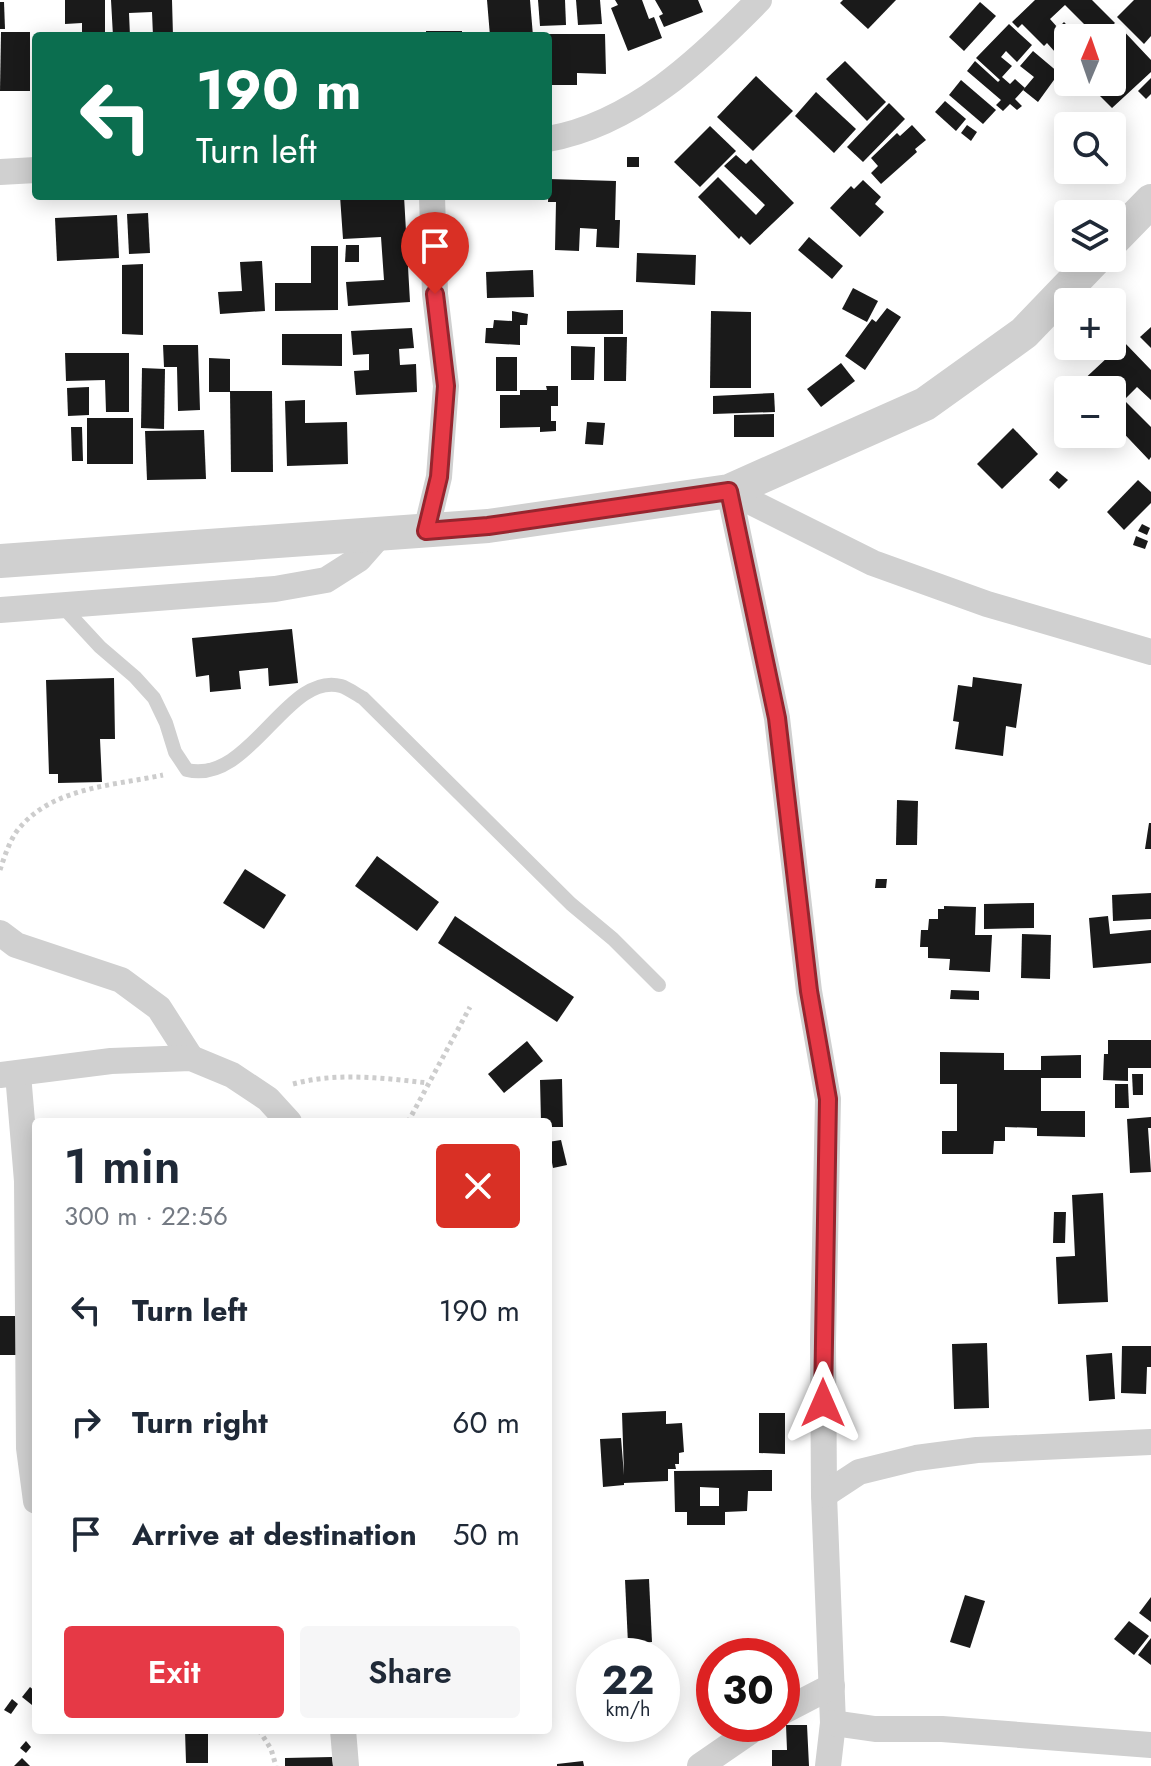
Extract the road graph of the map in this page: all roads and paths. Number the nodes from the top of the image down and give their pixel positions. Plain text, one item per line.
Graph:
1 (759, 0) edge
2 (552, 138) edge
3 (32, 170) edge
4 (0, 172) edge
5 (432, 200) edge
6 (1151, 201) edge
7 (1126, 227) edge
8 (1083, 272) edge
9 (729, 491) junction
10 (426, 531) junction
11 (381, 534) junction
12 (0, 561) edge
13 (62, 606) junction
14 (1, 611) edge
15 (1151, 652) edge
16 (187, 770) junction
17 (0, 870) edge
18 (0, 933) edge
19 (659, 985) dead end
20 (470, 1007) dead end
21 (191, 1058) junction
22 (9, 1074) edge
23 (428, 1083) junction
24 (268, 1099) junction
25 (285, 1118) edge
26 (410, 1118) edge
27 (1151, 1442) edge
28 (32, 1471) edge
29 (824, 1495) junction
30 (832, 1686) junction
31 (800, 1703) edge
32 (833, 1723) junction
33 (262, 1734) edge
34 (343, 1734) edge
35 (735, 1742) edge
36 (1151, 1745) edge
37 (276, 1766) edge
38 (346, 1766) edge
39 (700, 1766) edge
40 (828, 1766) edge

1 - 2 street
3 - 4 street
5 - 10 street
6 - 7 street
8 - 9 street
9 - 10 street
9 - 15 street
9 - 29 street
10 - 11 street
11 - 12 street
11 - 13 street
13 - 14 street
13 - 16 lane
16 - 17 path
16 - 19 lane
18 - 21 street
20 - 23 path
21 - 22 street
21 - 24 street
22 - 28 street
23 - 24 path
23 - 26 path
24 - 25 street
27 - 29 street
29 - 30 street
30 - 31 street
30 - 32 street
32 - 36 street
32 - 40 street
33 - 37 path
34 - 38 street
35 - 39 street

